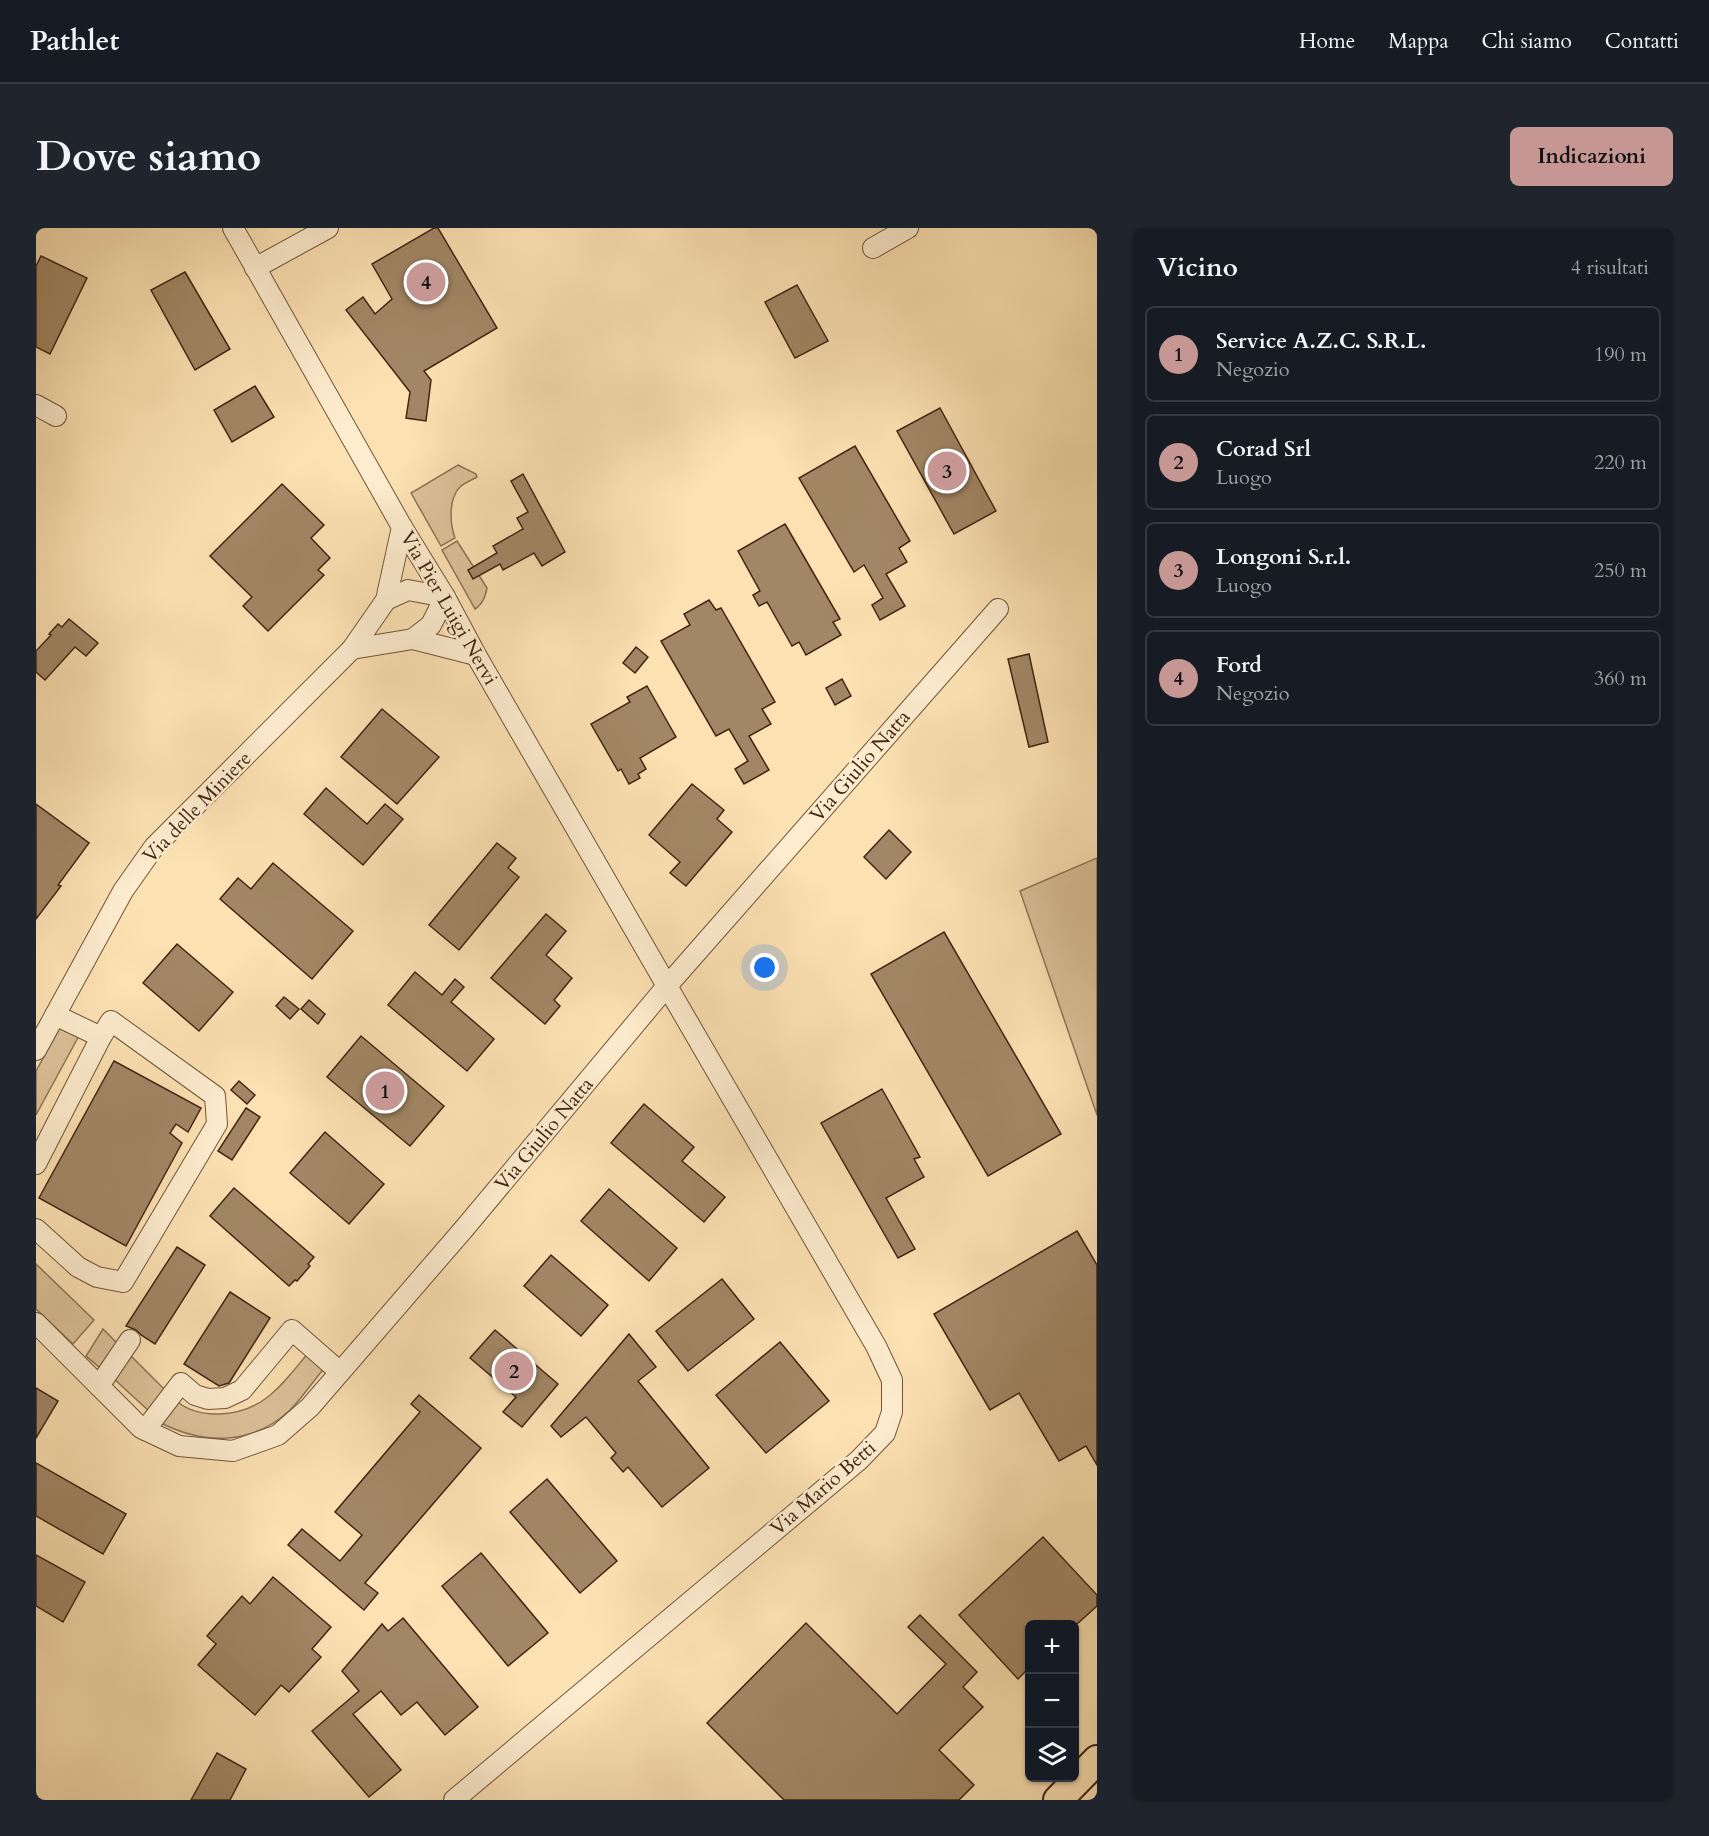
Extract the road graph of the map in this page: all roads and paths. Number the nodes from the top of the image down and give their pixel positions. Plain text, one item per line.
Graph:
1 (233, 228) edge
2 (328, 228) edge
3 (908, 228) edge
4 (873, 248) dead end
5 (255, 268) junction
6 (36, 405) edge
7 (56, 416) dead end
8 (402, 527) junction
9 (445, 597) junction
10 (386, 600) junction
11 (998, 609) dead end
12 (413, 639) junction
13 (352, 649) junction
14 (476, 655) junction
15 (667, 986) junction
16 (55, 1016) junction
17 (101, 1037) junction
18 (36, 1050) edge
19 (36, 1164) edge
20 (36, 1229) edge
21 (36, 1323) edge
22 (130, 1341) dead end
23 (340, 1372) junction
24 (99, 1386) junction
25 (145, 1430) junction
26 (1097, 1760) edge
27 (1097, 1782) edge
28 (454, 1800) edge
29 (1058, 1800) edge
30 (1080, 1800) edge

1 - 5 street, Via Pier Luigi Nervi
2 - 5 street
3 - 4 street
5 - 8 street, Via Pier Luigi Nervi
6 - 7 street
8 - 9 street, Via Pier Luigi Nervi
8 - 10 street, Via delle Miniere
9 - 10 street
9 - 12 street
9 - 14 street, Via Pier Luigi Nervi
10 - 13 street, Via delle Miniere
11 - 15 street, Via Giulio Natta
12 - 13 street
12 - 14 street
13 - 16 street, Via delle Miniere
14 - 15 street, Via Pier Luigi Nervi
15 - 23 street, Via Giulio Natta
15 - 28 street, Via Mario Betti
16 - 17 street
16 - 18 street, Via delle Miniere
17 - 19 street
17 - 20 street
21 - 24 street, Via Giulio Natta
22 - 24 street
23 - 25 street, Via Giulio Natta
23 - 25 street
24 - 25 street, Via Giulio Natta
26 - 29 highway
27 - 30 highway

